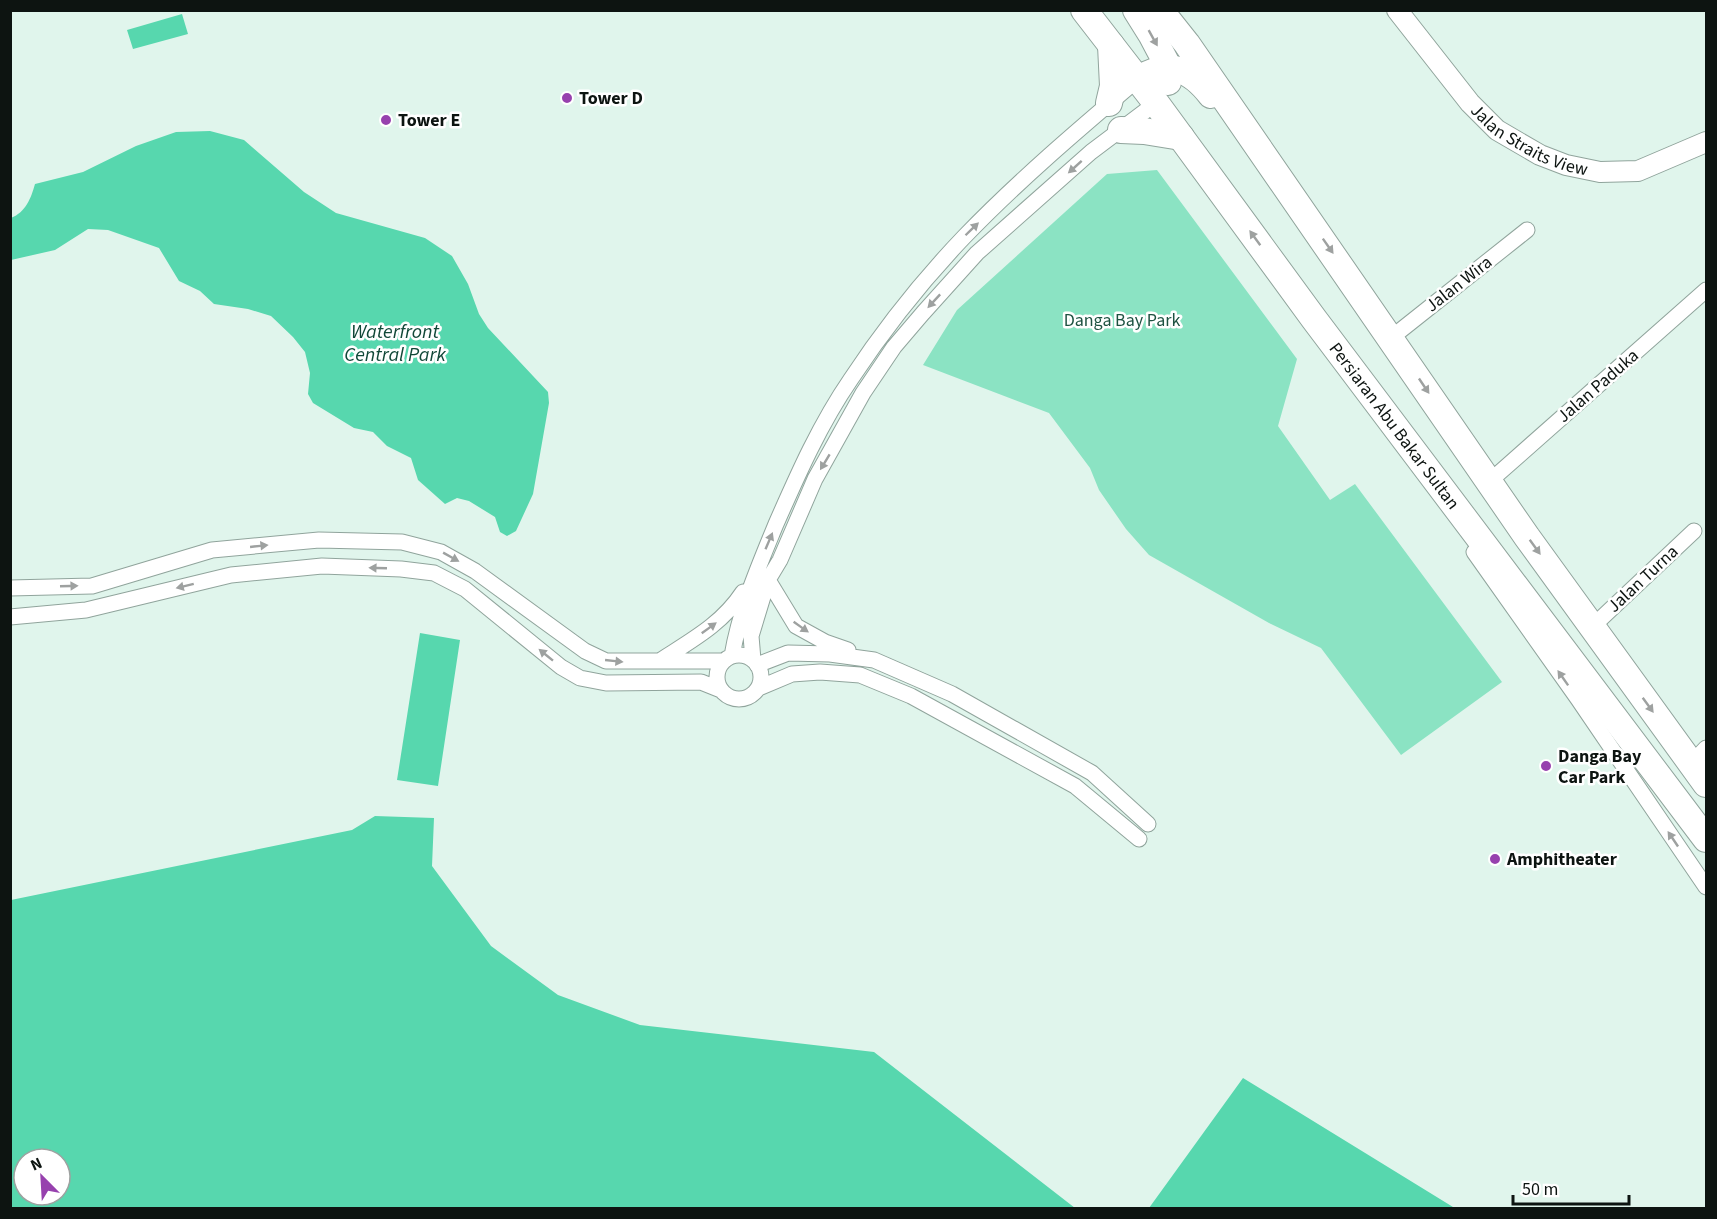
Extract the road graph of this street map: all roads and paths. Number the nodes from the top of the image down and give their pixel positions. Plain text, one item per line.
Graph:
1 (1084, 10) edge
2 (1136, 10) edge
3 (1160, 10) edge
4 (1397, 10) edge
5 (1111, 45) junction
6 (1169, 68) junction
7 (1138, 80) junction
8 (1156, 103) junction
9 (1109, 104) junction
10 (1121, 130) junction
11 (1181, 137) junction
12 (1707, 142) edge
13 (1301, 208) junction
14 (1527, 230) dead end
15 (1707, 290) edge
16 (1391, 338) junction
17 (1399, 430) junction
18 (1490, 481) junction
19 (1694, 531) dead end
20 (761, 578) junction
21 (10, 588) edge
22 (10, 617) edge
23 (1592, 627) junction
24 (728, 659) junction
25 (661, 660) junction
26 (874, 660) junction
27 (755, 662) junction
28 (759, 688) junction
29 (721, 690) junction
30 (1699, 756) edge
31 (1707, 784) edge
32 (1148, 824) dead end
33 (1139, 839) dead end
34 (1707, 839) edge
35 (1707, 887) edge

1 - 5 highway, Persiaran Abu Bakar Sultan
2 -> 6 highway
3 - 13 highway
4 - 12 street, Jalan Straits View
5 - 7 highway, Persiaran Abu Bakar Sultan
5 - 9 highway
6 - 7 highway
6 - 8 highway
6 - 13 highway
7 - 8 highway, Persiaran Abu Bakar Sultan
7 - 9 street
8 - 10 street
8 - 11 highway, Persiaran Abu Bakar Sultan
20 -> 9 street
10 - 11 highway
10 -> 20 street
17 -> 11 highway, Persiaran Abu Bakar Sultan
13 -> 16 highway
14 - 16 street, Jalan Wira
15 - 18 street, Jalan Paduka
16 -> 18 highway
17 - 34 highway, Persiaran Abu Bakar Sultan
35 -> 17 street
18 -> 23 highway
19 - 23 street, Jalan Turna
20 - 24 street
25 -> 20 street
20 -> 26 street
20 - 27 street
21 -> 25 street
29 -> 22 street
23 -> 30 highway
24 - 25 street
24 - 27 street
24 - 29 street
26 - 27 street
26 - 32 street
27 - 28 street
28 - 29 street
28 - 33 street
30 - 31 highway

